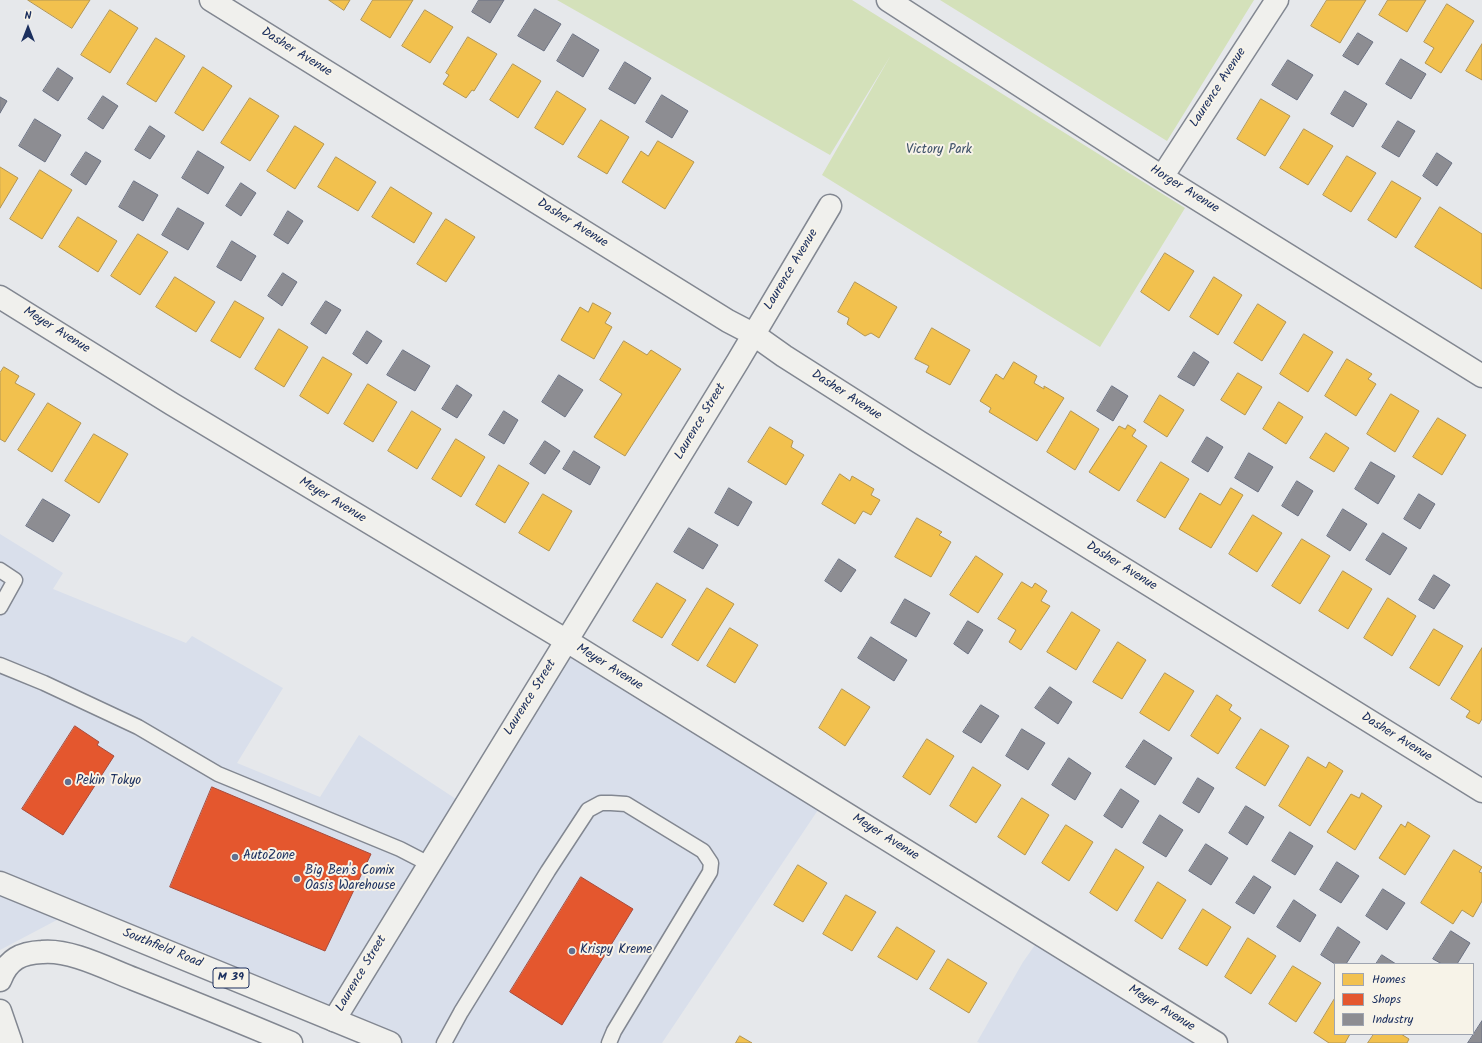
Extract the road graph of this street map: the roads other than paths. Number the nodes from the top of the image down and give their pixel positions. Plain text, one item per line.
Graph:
1 (211, 0) edge
2 (888, 0) edge
3 (1277, 0) edge
4 (1162, 177) junction
5 (830, 206) dead end
6 (0, 297) edge
7 (753, 334) junction
8 (1482, 376) edge
9 (0, 570) edge
10 (0, 607) edge
11 (566, 641) junction
12 (0, 665) edge
13 (1482, 791) edge
14 (429, 864) junction
15 (0, 883) edge
16 (0, 980) edge
17 (0, 1011) edge
18 (334, 1020) junction
19 (11, 1043) edge
20 (291, 1043) edge
21 (390, 1043) edge
22 (444, 1043) edge
23 (609, 1043) edge
24 (1216, 1043) edge

1 - 7 main road, Dasher Avenue
2 - 4 main road, Horger Avenue
3 - 4 main road, Laurence Avenue
4 - 8 main road, Horger Avenue
5 - 7 main road, Laurence Avenue
6 - 11 main road, Meyer Avenue
7 - 11 main road, Laurence Street
7 - 13 main road, Dasher Avenue
9 - 10 lane
11 - 14 main road, Laurence Street
11 - 24 main road, Meyer Avenue
12 - 14 lane
14 - 18 main road, Laurence Street
15 - 18 main road, Southfield Road / M 39
16 - 20 main road
17 - 19 main road
18 - 21 main road, Southfield Road / M 39
22 - 23 lane

